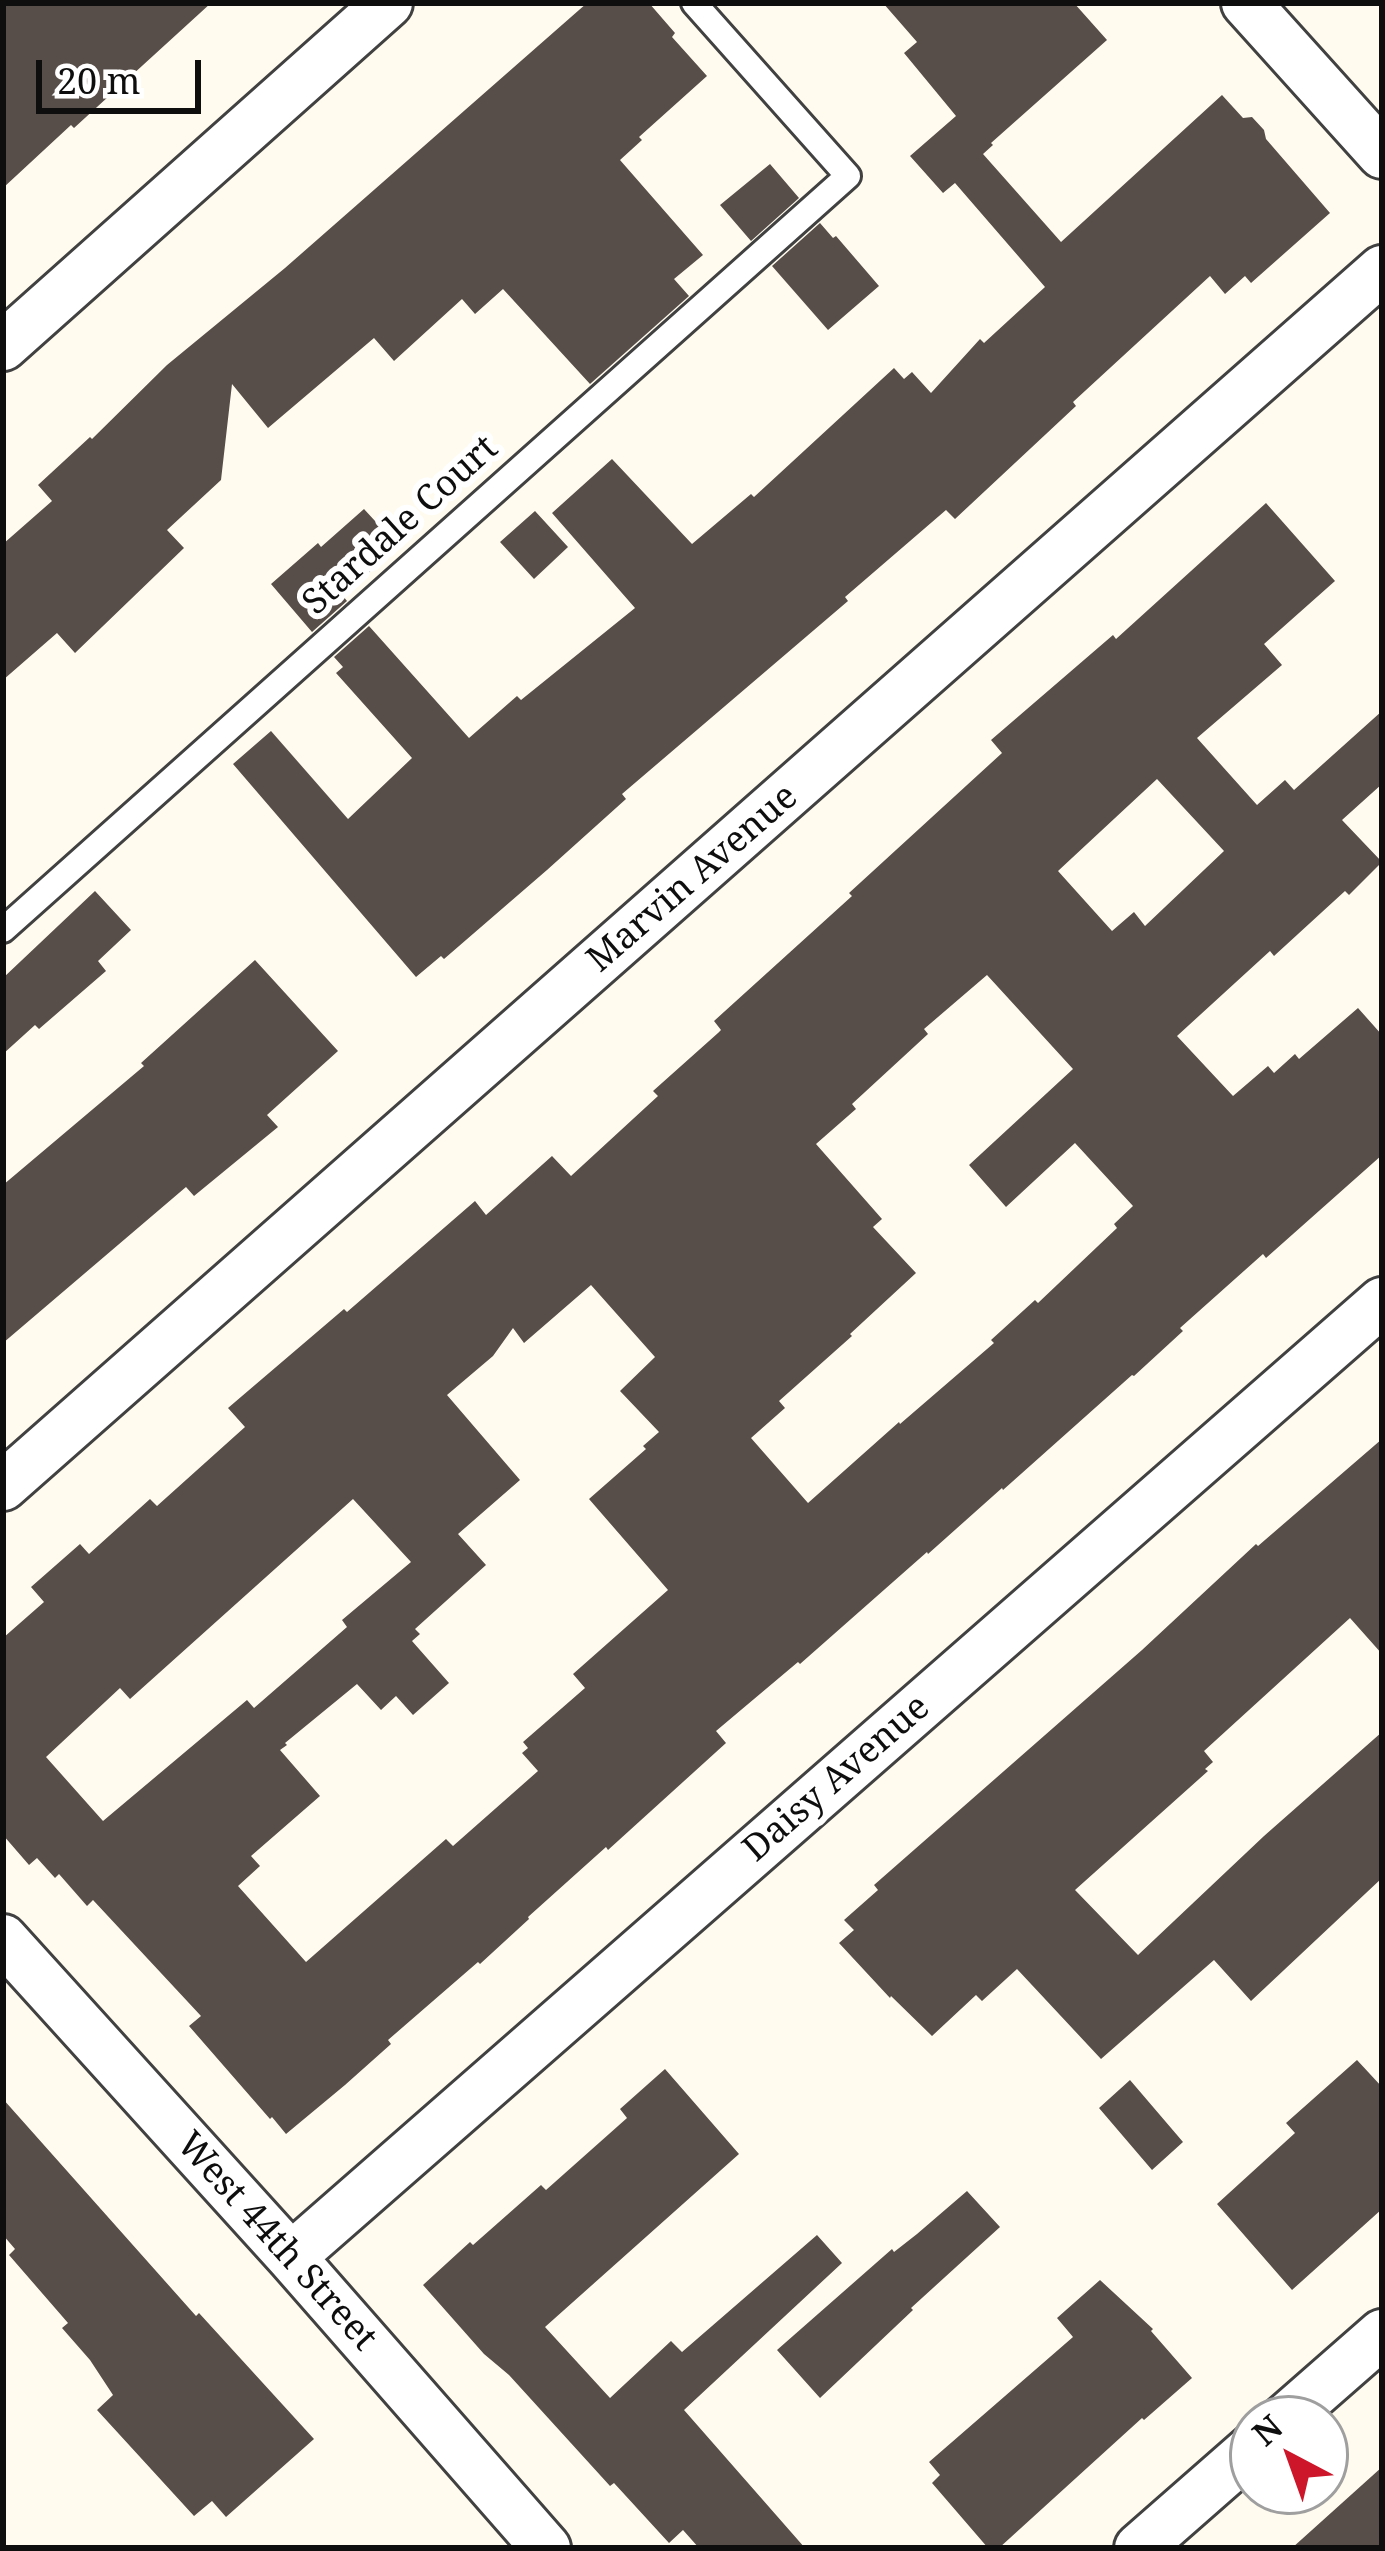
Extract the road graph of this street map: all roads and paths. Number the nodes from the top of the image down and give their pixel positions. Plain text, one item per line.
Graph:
1 (388, 3) edge
2 (694, 3) edge
3 (1246, 3) edge
4 (1382, 154) edge
5 (1382, 270) edge
6 (3, 346) edge
7 (3, 930) edge
8 (1382, 1302) edge
9 (3, 1486) edge
10 (3, 1939) edge
11 (291, 2257) junction
12 (1382, 2334) edge
13 (1313, 2395) edge
14 (1229, 2469) edge
15 (546, 2548) edge
16 (1139, 2548) edge

1 - 6 street
2 - 7 lane, Stardale Court
3 - 4 street
5 - 9 street, Marvin Avenue
8 - 11 street, Daisy Avenue
10 - 11 street, West 44th Street
11 - 15 street, West 44th Street
12 - 13 street
14 - 16 street

